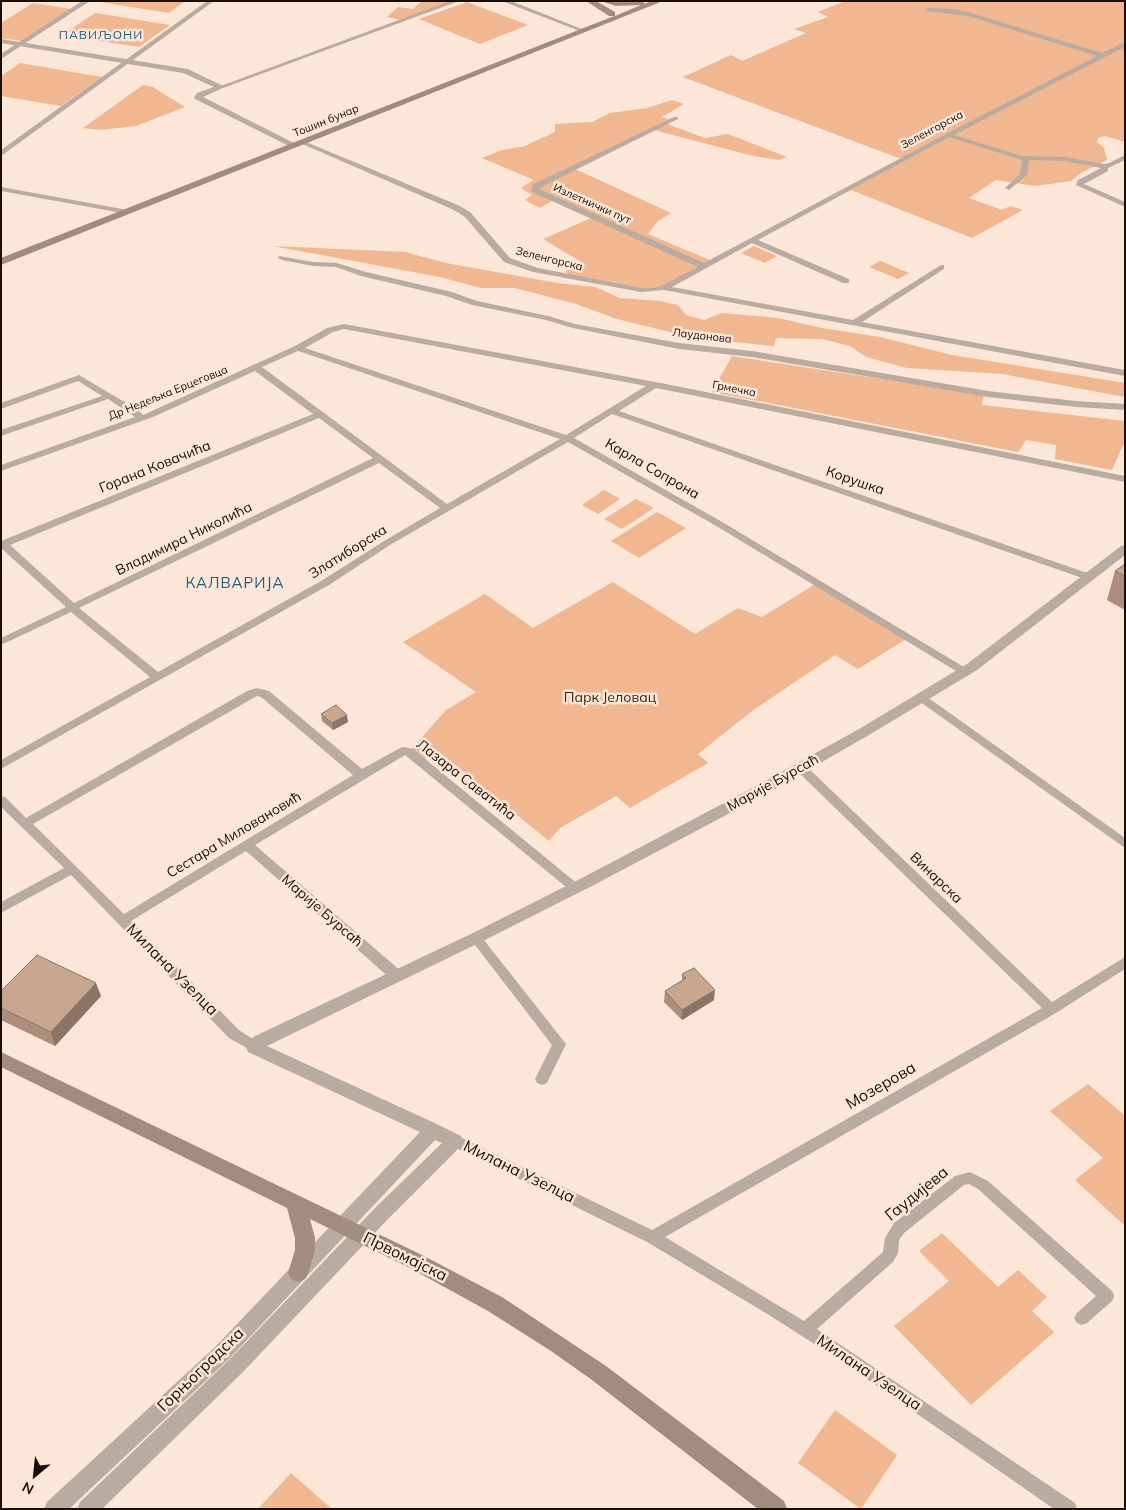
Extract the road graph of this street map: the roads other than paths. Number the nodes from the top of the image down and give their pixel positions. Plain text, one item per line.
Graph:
1 (87, 1) edge
2 (211, 1) edge
3 (456, 1) edge
4 (505, 1) edge
5 (590, 1) edge
6 (600, 1) edge
7 (605, 1) edge
8 (653, 1) edge
9 (659, 1) edge
10 (928, 10) dead end
11 (621, 16) junction
12 (584, 31) junction
13 (1, 41) edge
14 (21, 44) junction
15 (1125, 44) edge
16 (1103, 56) junction
17 (1, 57) edge
18 (128, 61) junction
19 (221, 87) junction
20 (676, 118) dead end
21 (948, 134) junction
22 (300, 144) junction
23 (1, 154) edge
24 (1125, 158) edge
25 (1026, 159) junction
26 (1104, 166) junction
27 (1009, 188) dead end
28 (1, 189) edge
29 (1125, 205) edge
30 (128, 212) junction
31 (751, 240) junction
32 (282, 258) dead end
33 (1, 262) edge
34 (703, 266) junction
35 (940, 267) dead end
36 (846, 281) dead end
37 (664, 288) junction
38 (855, 323) junction
39 (339, 326) joint
40 (298, 348) junction
41 (256, 367) junction
42 (1125, 373) edge
43 (654, 385) junction
44 (109, 396) junction
45 (1, 406) edge
46 (1125, 407) edge
47 (612, 412) junction
48 (320, 414) junction
49 (141, 418) junction
50 (1, 433) edge
51 (568, 438) junction
52 (379, 459) junction
53 (1, 468) edge
54 (1125, 479) edge
55 (447, 509) junction
56 (2, 545) edge
57 (1125, 549) edge
58 (1089, 577) junction
59 (73, 608) junction
60 (1, 642) edge
61 (964, 672) junction
62 (157, 677) junction
63 (923, 698) junction
64 (1, 765) edge
65 (801, 768) junction
66 (361, 775) junction
67 (1, 800) edge
68 (26, 823) junction
69 (1125, 844) edge
70 (247, 846) junction
71 (72, 869) junction
72 (575, 888) junction
73 (1, 908) edge
74 (123, 920) junction
75 (476, 938) junction
76 (1125, 962) edge
77 (397, 976) junction
78 (1051, 1008) junction
79 (254, 1047) junction
80 (1, 1058) edge
81 (542, 1078) dead end
82 (433, 1130) junction
83 (454, 1141) junction
84 (296, 1204) junction
85 (352, 1231) junction
86 (652, 1237) junction
87 (298, 1273) junction
88 (1082, 1318) dead end
89 (805, 1330) junction
90 (54, 1509) edge
91 (87, 1509) edge
92 (776, 1509) edge
93 (1069, 1509) edge

1 - 14 street
2 - 18 street
3 - 19 street
4 - 12 street
5 - 11 main road
6 - 11 main road
7 - 8 main road
9 - 11 main road, Тошин бунар
10 - 16 street
11 - 12 main road, Тошин бунар
12 - 22 main road, Тошин бунар
13 - 14 street
14 - 17 street
14 - 18 street
15 - 16 street, Зеленгорска
16 - 21 street, Зеленгорска
18 - 19 street
18 - 23 street
19 - 22 street
20 - 34 street, Излетнички пут
21 - 25 street
21 - 31 street, Зеленгорска
22 - 30 main road, Тошин бунар
22 - 37 street, Зеленгорска
24 - 26 street
25 - 26 street
25 - 27 street
26 - 29 street
28 - 30 street
30 - 33 main road, Тошин бунар
31 - 34 street, Зеленгорска
31 - 36 street
32 - 46 street, Лаудонова
34 - 37 street, Зеленгорска
35 - 38 street
37 - 38 street
38 - 42 street
39 - 40 street, Др Недељка Ерцеговца
39 - 43 street, Грмечка
40 - 41 street, Др Недељка Ерцеговца
40 - 51 street, Карла Сопрона
41 - 48 street
41 - 49 street, Др Недељка Ерцеговца
43 - 47 street, Златиборска
43 - 54 street, Грмечка
44 - 45 street
44 - 49 street
44 - 50 street
47 - 51 street, Златиборска
47 - 58 street, Корушка
48 - 52 street
48 - 56 street, Горана Ковачића
49 - 53 street, Др Недељка Ерцеговца
51 - 55 street, Златиборска
51 - 61 street, Карла Сопрона
52 - 55 street
52 - 59 street, Владимира Николића
55 - 62 street, Златиборска
56 - 59 street
57 - 58 street, Марије Бурсаћ
58 - 61 street, Марије Бурсаћ
59 - 60 street, Владимира Николића
59 - 62 street
61 - 63 street, Марије Бурсаћ
62 - 64 street, Златиборска
63 - 65 street, Марије Бурсаћ
63 - 69 street
65 - 72 street, Марије Бурсаћ
65 - 78 street, Винарска
66 - 68 street
66 - 70 street, Сестара Миловановић
66 - 72 street, Лазара Саватића
67 - 68 street, Милана Узелца
68 - 71 street, Милана Узелца
70 - 74 street, Сестара Миловановић
70 - 77 street, Марије Бурсаћ
71 - 73 street
71 - 74 street, Милана Узелца
72 - 75 street, Марије Бурсаћ
74 - 79 street, Милана Узелца
75 - 77 street, Марије Бурсаћ
75 - 81 street
76 - 78 street, Мозерова
77 - 79 street, Марије Бурсаћ
78 - 86 street, Мозерова
79 - 82 street, Милана Узелца
80 - 84 main road, Првомајска
82 - 83 street, Милана Узелца
82 - 85 street
83 - 85 street
83 - 86 street, Милана Узелца
84 - 85 main road, Првомајска
84 - 87 main road
85 - 87 street, Горњоградска
85 - 91 street, Горњоградска
85 - 92 main road, Првомајска
86 - 89 street, Милана Узелца
87 - 90 street, Горњоградска
88 - 89 street, Гаудијева
89 - 93 street, Милана Узелца

